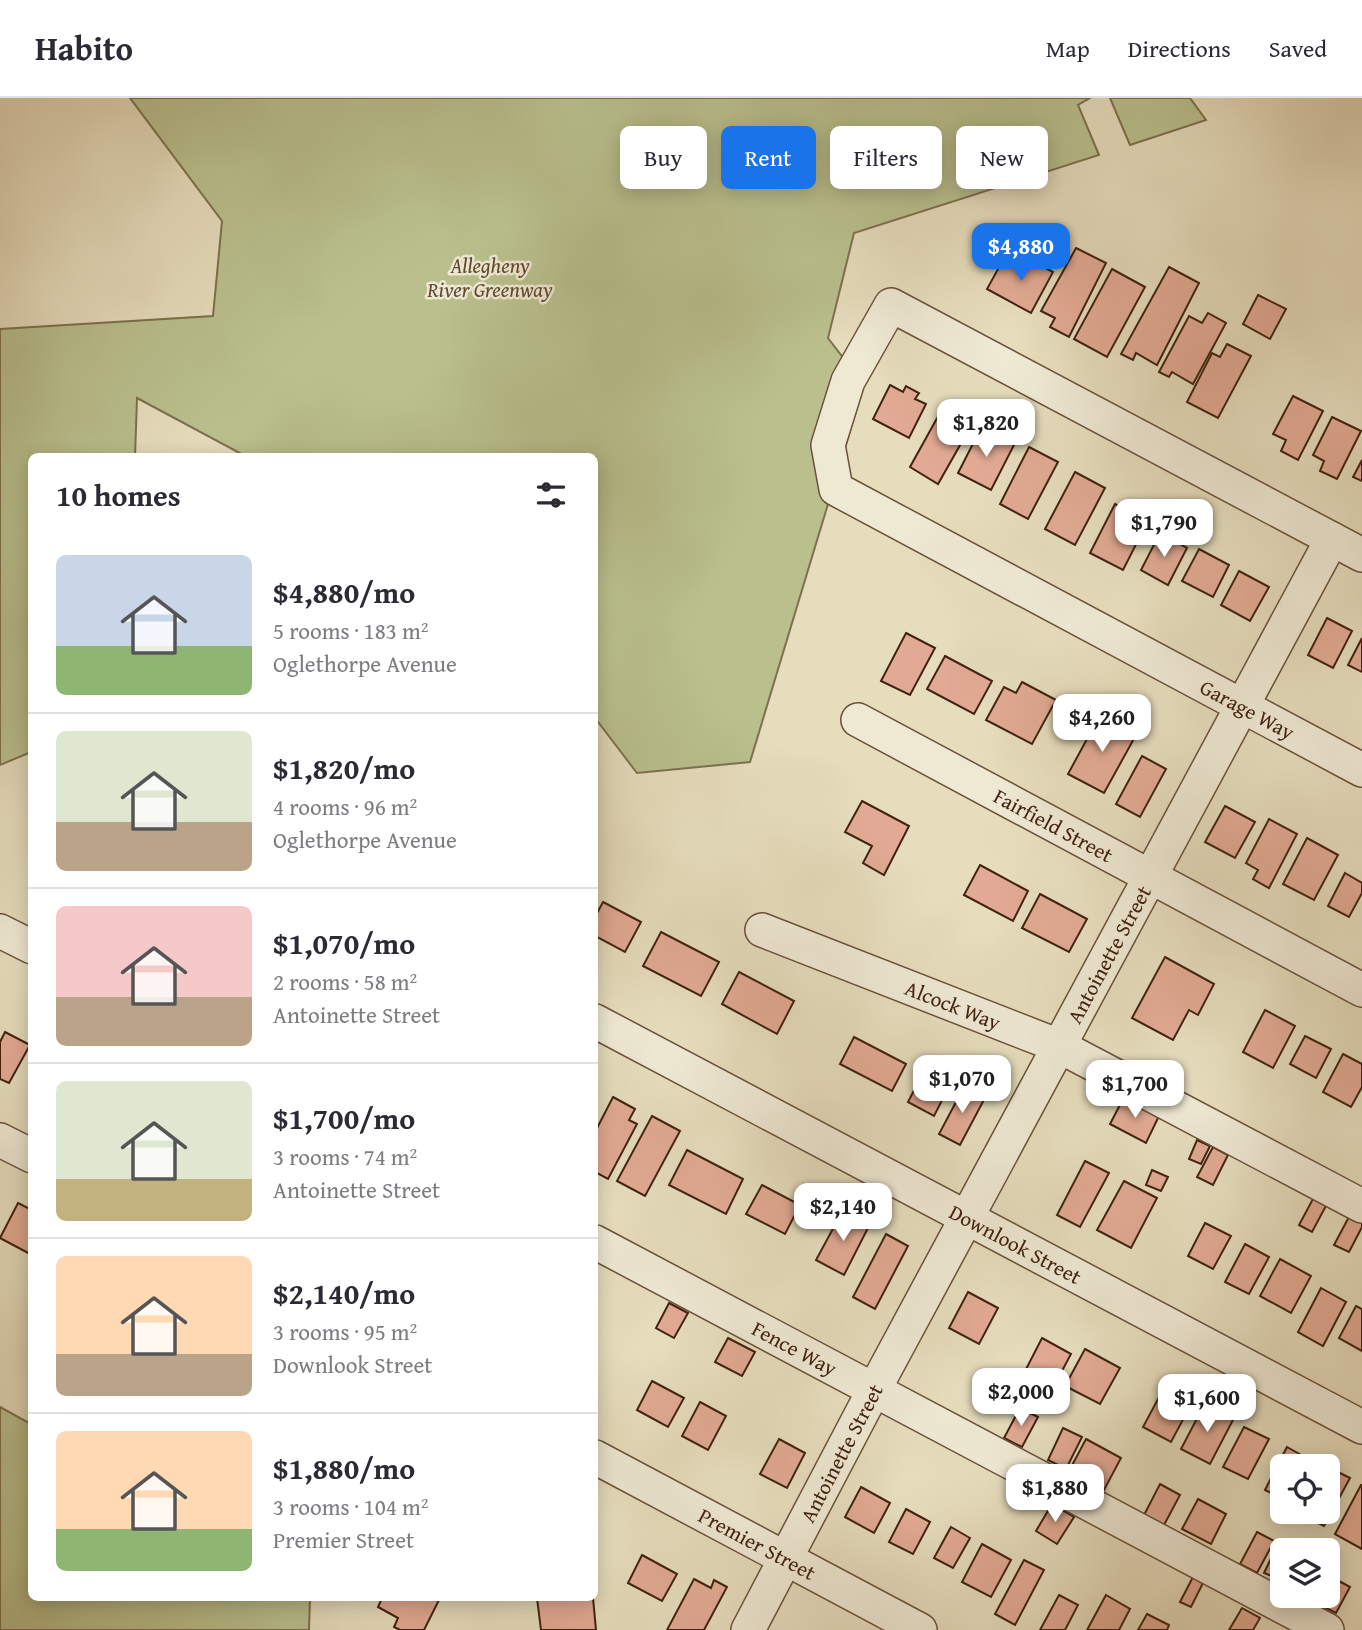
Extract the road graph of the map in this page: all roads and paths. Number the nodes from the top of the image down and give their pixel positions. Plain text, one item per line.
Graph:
1 (1332, 539) junction
2 (1362, 555) edge
3 (1242, 705) junction
4 (858, 720) dead end
5 (1362, 769) edge
6 (1150, 877) junction
7 (762, 930) dead end
8 (0, 931) edge
9 (28, 945) edge
10 (1362, 990) edge
11 (598, 1023) edge
12 (1059, 1046) junction
13 (0, 1140) edge
14 (28, 1154) edge
15 (1362, 1206) edge
16 (967, 1216) junction
17 (598, 1244) edge
18 (874, 1388) junction
19 (1362, 1427) edge
20 (598, 1459) edge
21 (787, 1559) junction
22 (748, 1630) edge
23 (920, 1630) edge
24 (1327, 1630) edge

1 - 2 street
1 - 3 street, Antoinette Street
1 - 3 street, Garage Way
3 - 5 street, Garage Way
3 - 6 street, Antoinette Street
4 - 6 street, Fairfield Street
6 - 10 street, Fairfield Street
6 - 12 street, Antoinette Street
7 - 12 street, Alcock Way
8 - 9 street
11 - 16 street, Downlook Street
12 - 15 street, Alcock Way
12 - 16 street, Antoinette Street
13 - 14 street
16 - 18 street, Antoinette Street
16 - 19 street, Downlook Street
17 - 18 street, Fence Way
18 - 21 street, Antoinette Street
18 - 24 street, Fence Way
20 - 21 street, Premier Street
21 - 22 street, Antoinette Street
21 - 23 street, Premier Street

